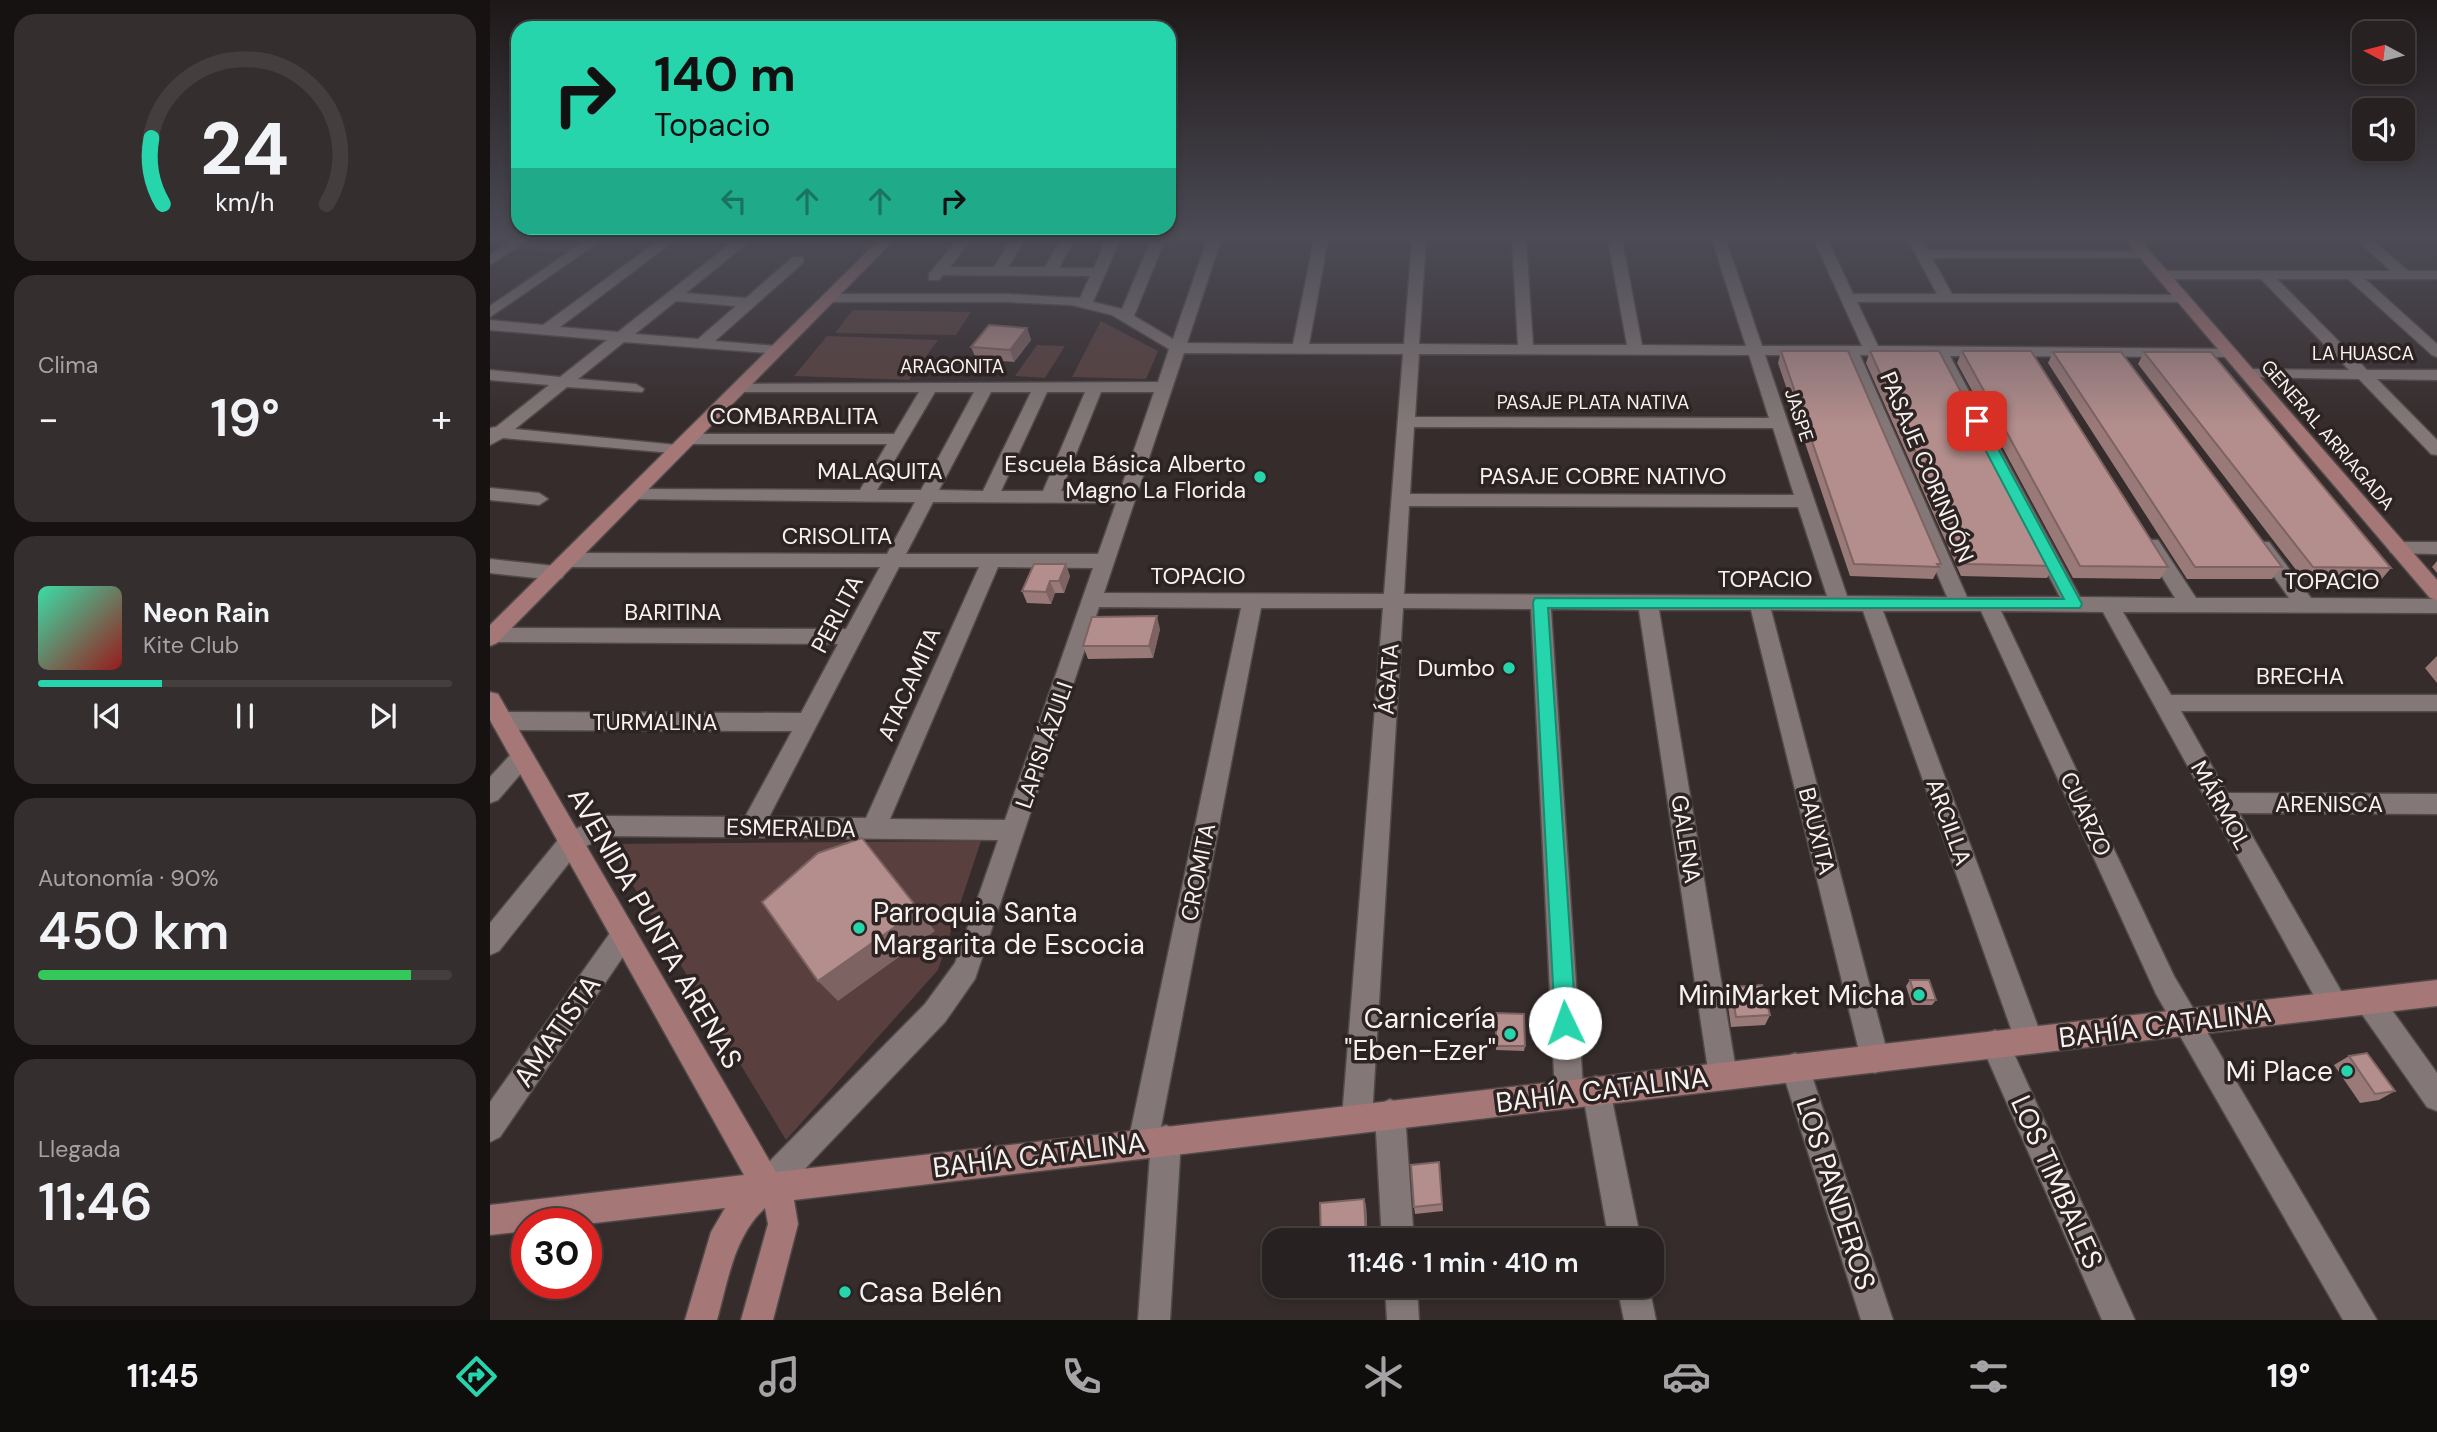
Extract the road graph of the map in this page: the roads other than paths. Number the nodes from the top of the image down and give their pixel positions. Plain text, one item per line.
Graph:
1 (506, 302) edge
2 (584, 302) edge
3 (666, 302) edge
4 (735, 302) edge
5 (825, 302) edge
6 (1071, 302) edge
7 (1132, 302) edge
8 (1193, 302) edge
9 (1309, 302) edge
10 (1414, 302) edge
11 (1523, 302) edge
12 (1626, 302) edge
13 (1739, 302) edge
14 (1850, 302) edge
15 (2185, 302) edge
16 (2291, 302) edge
17 (2381, 302) edge
18 (750, 303) joint
19 (1085, 303) joint
20 (490, 313) edge
21 (1126, 316) junction
22 (490, 325) edge
23 (546, 330) junction
24 (621, 337) junction
25 (702, 344) junction
26 (1178, 348) junction
27 (1300, 348) junction
28 (1411, 348) junction
29 (1526, 348) junction
30 (1635, 349) junction
31 (1755, 349) junction
32 (1849, 349) junction
33 (1872, 350) junction
34 (1939, 350) junction
35 (2028, 350) junction
36 (776, 351) junction
37 (2117, 351) junction
38 (2228, 352) junction
39 (2437, 352) edge
40 (2042, 373) edge
41 (2134, 373) edge
42 (2248, 374) junction
43 (2363, 374) junction
44 (2437, 374) edge
45 (490, 375) edge
46 (564, 382) junction
47 (741, 387) junction
48 (930, 387) junction
49 (985, 387) junction
50 (1041, 387) junction
51 (1095, 387) junction
52 (1164, 387) junction
53 (636, 389) dead end
54 (1406, 422) junction
55 (1779, 423) junction
56 (493, 434) edge
57 (899, 439) junction
58 (683, 444) junction
59 (2437, 450) edge
60 (490, 494) edge
61 (633, 495) junction
62 (865, 496) junction
63 (928, 496) junction
64 (989, 496) junction
65 (1050, 496) junction
66 (1128, 497) junction
67 (539, 499) dead end
68 (1401, 500) junction
69 (1805, 501) junction
70 (2250, 530) edge
71 (2144, 532) edge
72 (2398, 548) junction
73 (2437, 548) edge
74 (893, 561) junction
75 (991, 561) junction
76 (1105, 561) junction
77 (490, 566) edge
78 (561, 566) junction
79 (2437, 593) edge
80 (1092, 600) junction
81 (1252, 601) junction
82 (1394, 602) junction
83 (1541, 602) junction
84 (1648, 603) junction
85 (1759, 603) junction
86 (1839, 603) junction
87 (1870, 603) junction
88 (1960, 604) junction
89 (1988, 604) junction
90 (2074, 604) junction
91 (2109, 604) junction
92 (2190, 605) junction
93 (2305, 605) junction
94 (2437, 606) edge
95 (491, 637) edge
96 (853, 637) junction
97 (2164, 703) junction
98 (2437, 703) edge
99 (496, 711) edge
100 (807, 722) junction
101 (522, 757) junction
102 (490, 793) edge
103 (2220, 803) junction
104 (2437, 804) edge
105 (752, 827) junction
106 (874, 828) junction
107 (1015, 830) junction
108 (571, 842) junction
109 (624, 934) junction
110 (490, 943) edge
111 (2437, 993) edge
112 (2369, 1001) junction
113 (2334, 1005) junction
114 (2187, 1022) junction
115 (2029, 1040) junction
116 (1995, 1044) junction
117 (1875, 1059) junction
118 (1795, 1067) junction
119 (1723, 1076) junction
120 (1583, 1092) junction
121 (2437, 1097) edge
122 (1390, 1114) junction
123 (1357, 1118) junction
124 (490, 1127) edge
125 (1155, 1141) junction
126 (766, 1186) junction
127 (490, 1220) edge
128 (1397, 1228) edge
129 (1621, 1228) edge
130 (1402, 1298) edge
131 (1635, 1298) edge
132 (701, 1320) edge
133 (757, 1320) edge
134 (1154, 1320) edge
135 (1403, 1320) edge
136 (1640, 1320) edge
137 (1877, 1320) edge
138 (2119, 1320) edge
139 (2361, 1320) edge

1 - 20 street
2 - 23 street
3 - 24 street
4 - 18 street
5 - 36 street
6 - 19 street
7 - 21 street
8 - 26 street, LAPISLÁZULI
9 - 27 street
10 - 28 street, ÁGATA
11 - 29 street
12 - 30 street
13 - 31 street, JASPE
14 - 33 street
15 - 38 street, GENERAL ARRIAGADA
16 - 43 street
17 - 39 street
18 - 25 street
19 - 21 street
21 - 26 street
22 - 23 street
23 - 24 street
24 - 25 street
24 - 46 street
25 - 36 street
26 - 27 street
26 - 52 street, LAPISLÁZULI
27 - 28 street
28 - 29 street
28 - 54 street, ÁGATA
29 - 30 street
30 - 31 street
31 - 32 street
31 - 55 street, JASPE
32 - 33 street
32 - 88 street, PASAJE CORINDÓN
33 - 34 street
34 - 35 street
34 - 90 street
35 - 37 street
35 - 40 street
36 - 47 street
37 - 38 street
37 - 41 street
38 - 42 street, GENERAL ARRIAGADA
42 - 43 street, LA HUASCA
42 - 72 street, GENERAL ARRIAGADA
43 - 44 street, LA HUASCA
43 - 59 street
45 - 46 street
46 - 53 street
46 - 56 street
47 - 48 street, ARAGONITA
47 - 58 street
48 - 49 street, ARAGONITA
48 - 57 street
49 - 50 street, ARAGONITA
49 - 63 street, PERLITA
50 - 51 street, ARAGONITA
50 - 64 street
51 - 52 street, ARAGONITA
51 - 65 street
52 - 66 street, LAPISLÁZULI
54 - 55 street, PASAJE PLATA NATIVA
54 - 68 street, ÁGATA
55 - 69 street, JASPE
56 - 58 street, COMBARBALITA
57 - 58 street, COMBARBALITA
57 - 62 street
58 - 61 street
60 - 67 street
61 - 62 street, MALAQUITA
61 - 78 street
62 - 63 street, MALAQUITA
63 - 64 street, MALAQUITA
63 - 74 street, PERLITA
64 - 65 street, MALAQUITA
65 - 66 street, MALAQUITA
66 - 76 street, LAPISLÁZULI
68 - 69 street, PASAJE COBRE NATIVO
68 - 82 street, ÁGATA
69 - 86 street, JASPE
70 - 93 street
71 - 92 street
72 - 73 street, TOPACIO
72 - 79 street, GENERAL ARRIAGADA
74 - 75 street, CRISOLITA
74 - 78 street, CRISOLITA
74 - 96 street, PERLITA
75 - 76 street, CRISOLITA
75 - 106 street, ATACAMITA
76 - 80 street, LAPISLÁZULI
77 - 78 street, CRISOLITA
78 - 95 street
80 - 81 street, TOPACIO
80 - 107 street, LAPISLÁZULI
81 - 82 street, TOPACIO
81 - 125 street, CROMITA
82 - 83 street, TOPACIO
82 - 123 street, ÁGATA
83 - 84 street, TOPACIO
83 - 120 street
84 - 85 street, TOPACIO
84 - 119 street, GALENA
85 - 86 street, TOPACIO
85 - 117 street, BAUXITA
86 - 87 street, TOPACIO
87 - 88 street, TOPACIO
87 - 115 street, ARCILLA
88 - 89 street, TOPACIO
89 - 90 street, TOPACIO
89 - 114 street, CUARZO
90 - 91 street, TOPACIO
91 - 92 street, TOPACIO
91 - 97 street, MÁRMOL
92 - 93 street, TOPACIO
93 - 94 street, TOPACIO
95 - 96 street, BARITINA
96 - 100 street, PERLITA
97 - 98 street, BRECHA
97 - 103 street, MÁRMOL
99 - 100 street, TURMALINA
99 - 101 street, AVENIDA PUNTA ARENAS
100 - 105 street, PERLITA
101 - 102 street
101 - 108 street, AVENIDA PUNTA ARENAS
103 - 104 street, ARENISCA
103 - 113 street, MÁRMOL
105 - 106 street, ESMERALDA
105 - 108 street, ESMERALDA
106 - 107 street, ESMERALDA
107 - 126 street, LAPISLÁZULI
108 - 109 street, AVENIDA PUNTA ARENAS
108 - 110 street
109 - 124 street, AMATISTA
109 - 126 street, AVENIDA PUNTA ARENAS
111 - 112 street, BAHÍA CATALINA
112 - 113 street, BAHÍA CATALINA
112 - 121 street
113 - 114 street, BAHÍA CATALINA
114 - 115 street, BAHÍA CATALINA
114 - 139 street, CUARZO
115 - 116 street, BAHÍA CATALINA
116 - 117 street, BAHÍA CATALINA
116 - 138 street, LOS TIMBALES
117 - 118 street, BAHÍA CATALINA
118 - 119 street, BAHÍA CATALINA
118 - 137 street, LOS PANDEROS
119 - 120 street, BAHÍA CATALINA
120 - 122 street, BAHÍA CATALINA
120 - 129 street
122 - 123 street, BAHÍA CATALINA
122 - 128 street
123 - 125 street, BAHÍA CATALINA
125 - 126 street, BAHÍA CATALINA
125 - 134 street, CROMITA
126 - 127 street, BAHÍA CATALINA
126 - 132 street
126 - 133 street, AVENIDA PUNTA ARENAS
130 - 135 street
131 - 136 street

